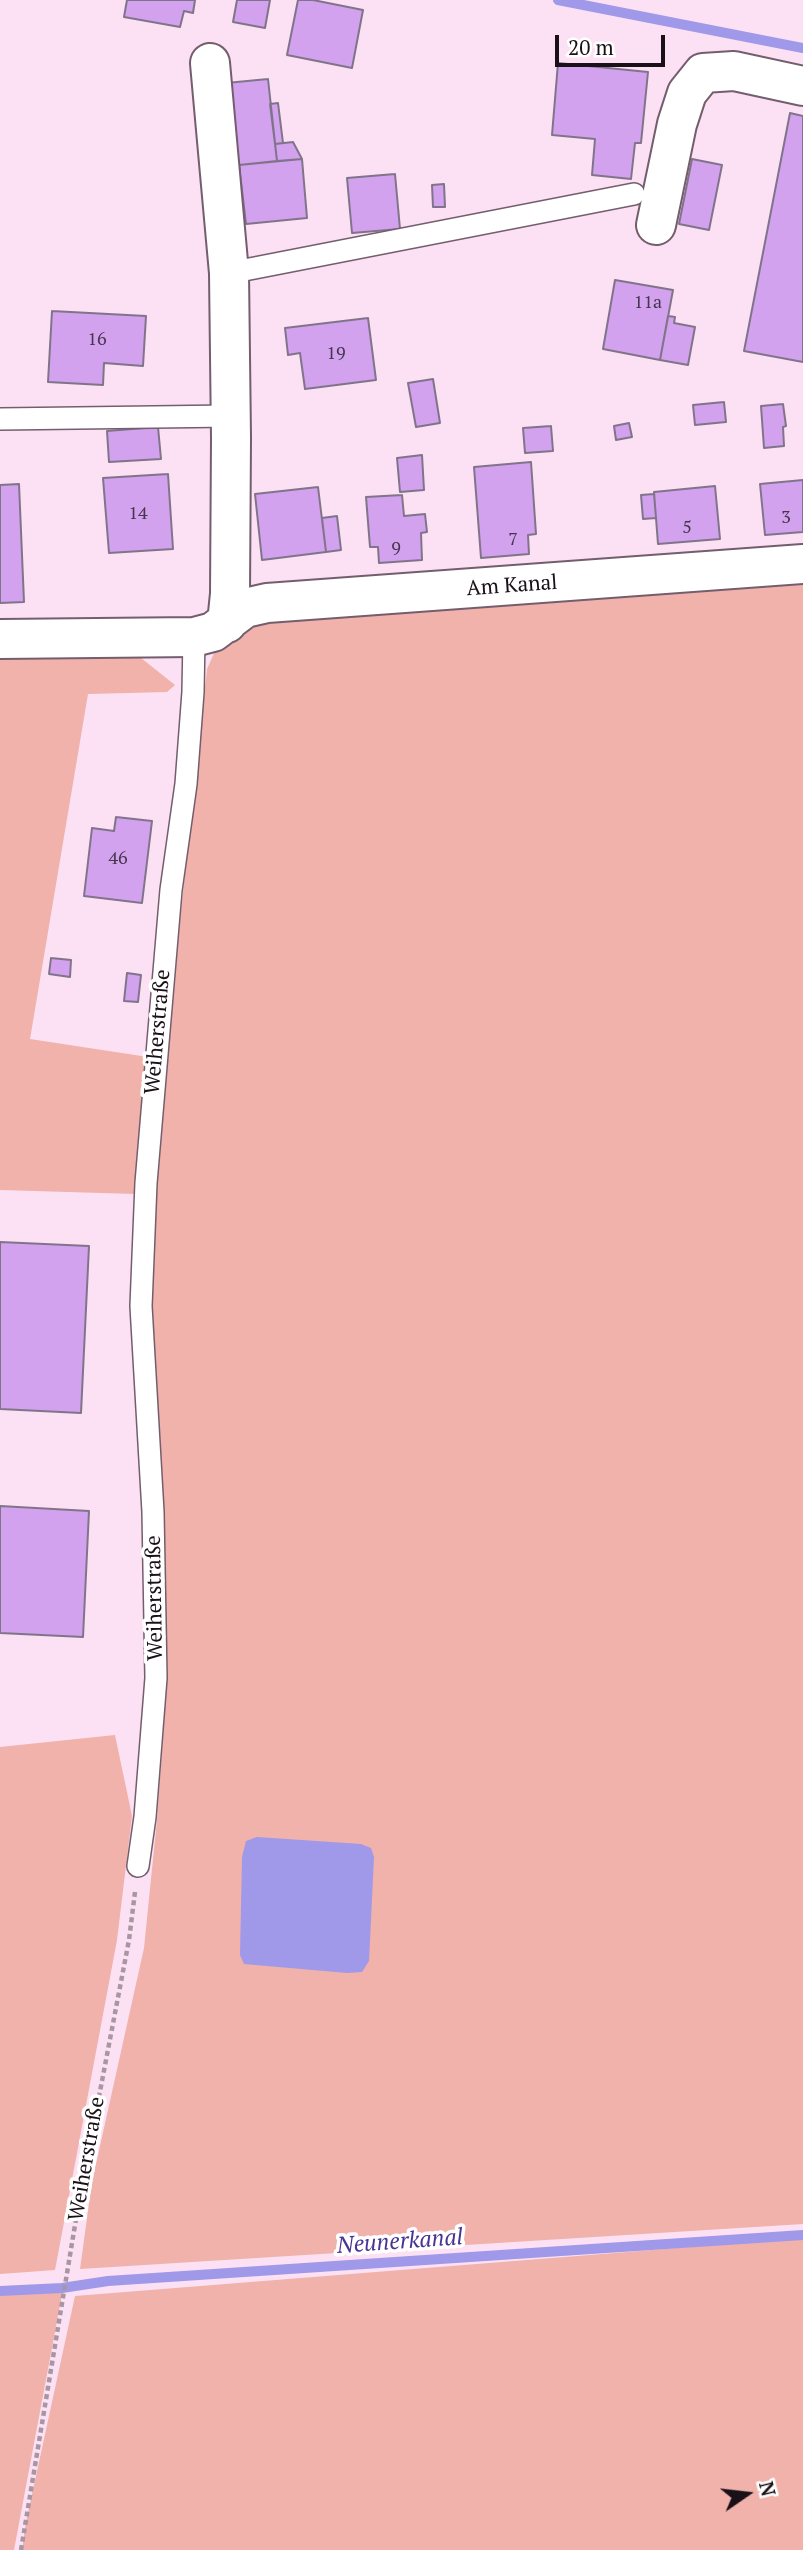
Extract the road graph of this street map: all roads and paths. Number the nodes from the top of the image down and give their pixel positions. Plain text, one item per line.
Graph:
1 (210, 63) dead end
2 (803, 86) edge
3 (634, 194) dead end
4 (656, 225) dead end
5 (229, 273) junction
6 (231, 416) junction
7 (0, 419) edge
8 (803, 565) edge
9 (211, 631) junction
10 (0, 639) edge
11 (138, 1866) joint
12 (21, 2550) edge

1 - 5 street
2 - 4 street
3 - 5 lane
5 - 6 street
6 - 7 lane
6 - 9 street
8 - 9 street, Am Kanal
9 - 10 street
9 - 11 lane, Weiherstraße
11 - 12 path, Weiherstraße

